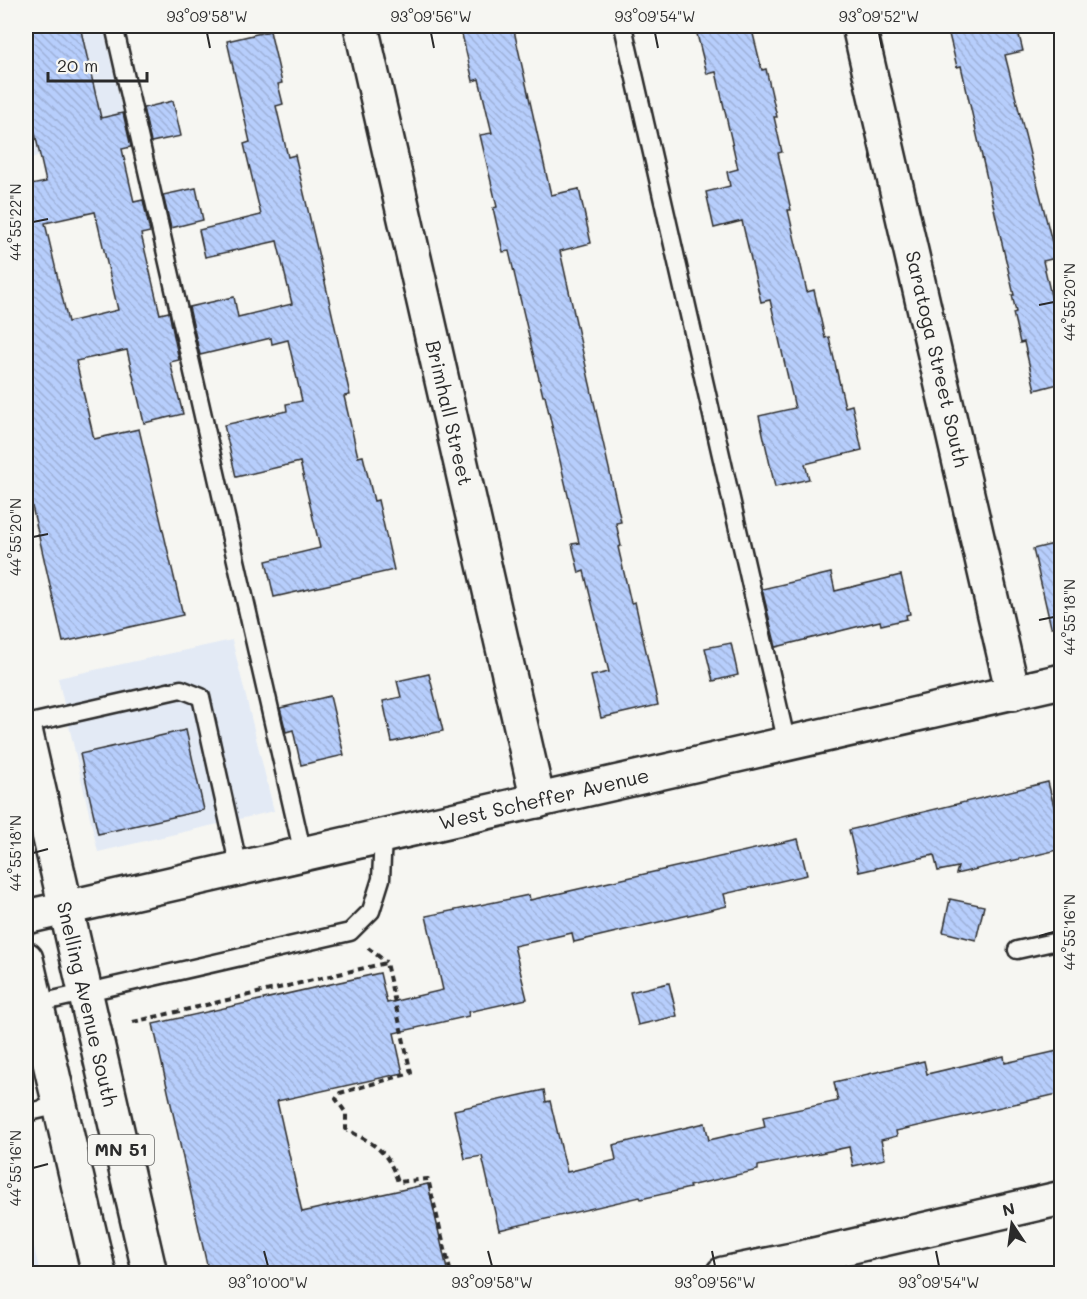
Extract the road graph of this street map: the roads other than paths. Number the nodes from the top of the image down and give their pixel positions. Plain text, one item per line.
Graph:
1 (114, 26) edge
2 (361, 26) edge
3 (623, 26) edge
4 (859, 26) edge
5 (1062, 681) edge
6 (1013, 693) junction
7 (26, 724) edge
8 (26, 734) edge
9 (787, 744) junction
10 (538, 801) junction
11 (383, 836) junction
12 (303, 854) junction
13 (239, 868) junction
14 (64, 908) junction
15 (26, 917) edge
16 (1062, 940) edge
17 (1017, 950) dead end
18 (26, 959) edge
19 (84, 994) junction
20 (31, 1005) edge
21 (59, 1105) junction
22 (26, 1113) edge
23 (1062, 1198) edge
24 (99, 1274) edge
25 (150, 1274) edge
26 (723, 1274) edge

1 - 12 lane
2 - 10 street, Brimhall Street
3 - 9 lane
4 - 6 street, Saratoga Street South
5 - 6 street, West Scheffer Avenue
6 - 9 street, West Scheffer Avenue
7 - 13 lane
8 - 14 street, Snelling Avenue South / MN 51
9 - 10 street, West Scheffer Avenue
10 - 11 street, West Scheffer Avenue
11 - 12 street, West Scheffer Avenue
11 - 19 lane
12 - 13 street, West Scheffer Avenue
13 - 14 street, West Scheffer Avenue
14 - 15 street, West Scheffer Avenue
14 - 19 street, Snelling Avenue South / MN 51
16 - 17 lane
18 - 20 street, MN 51
19 - 20 lane
19 - 25 street, Snelling Avenue South / MN 51
20 - 21 street, MN 51
21 - 22 lane
21 - 24 street, MN 51
23 - 26 street

